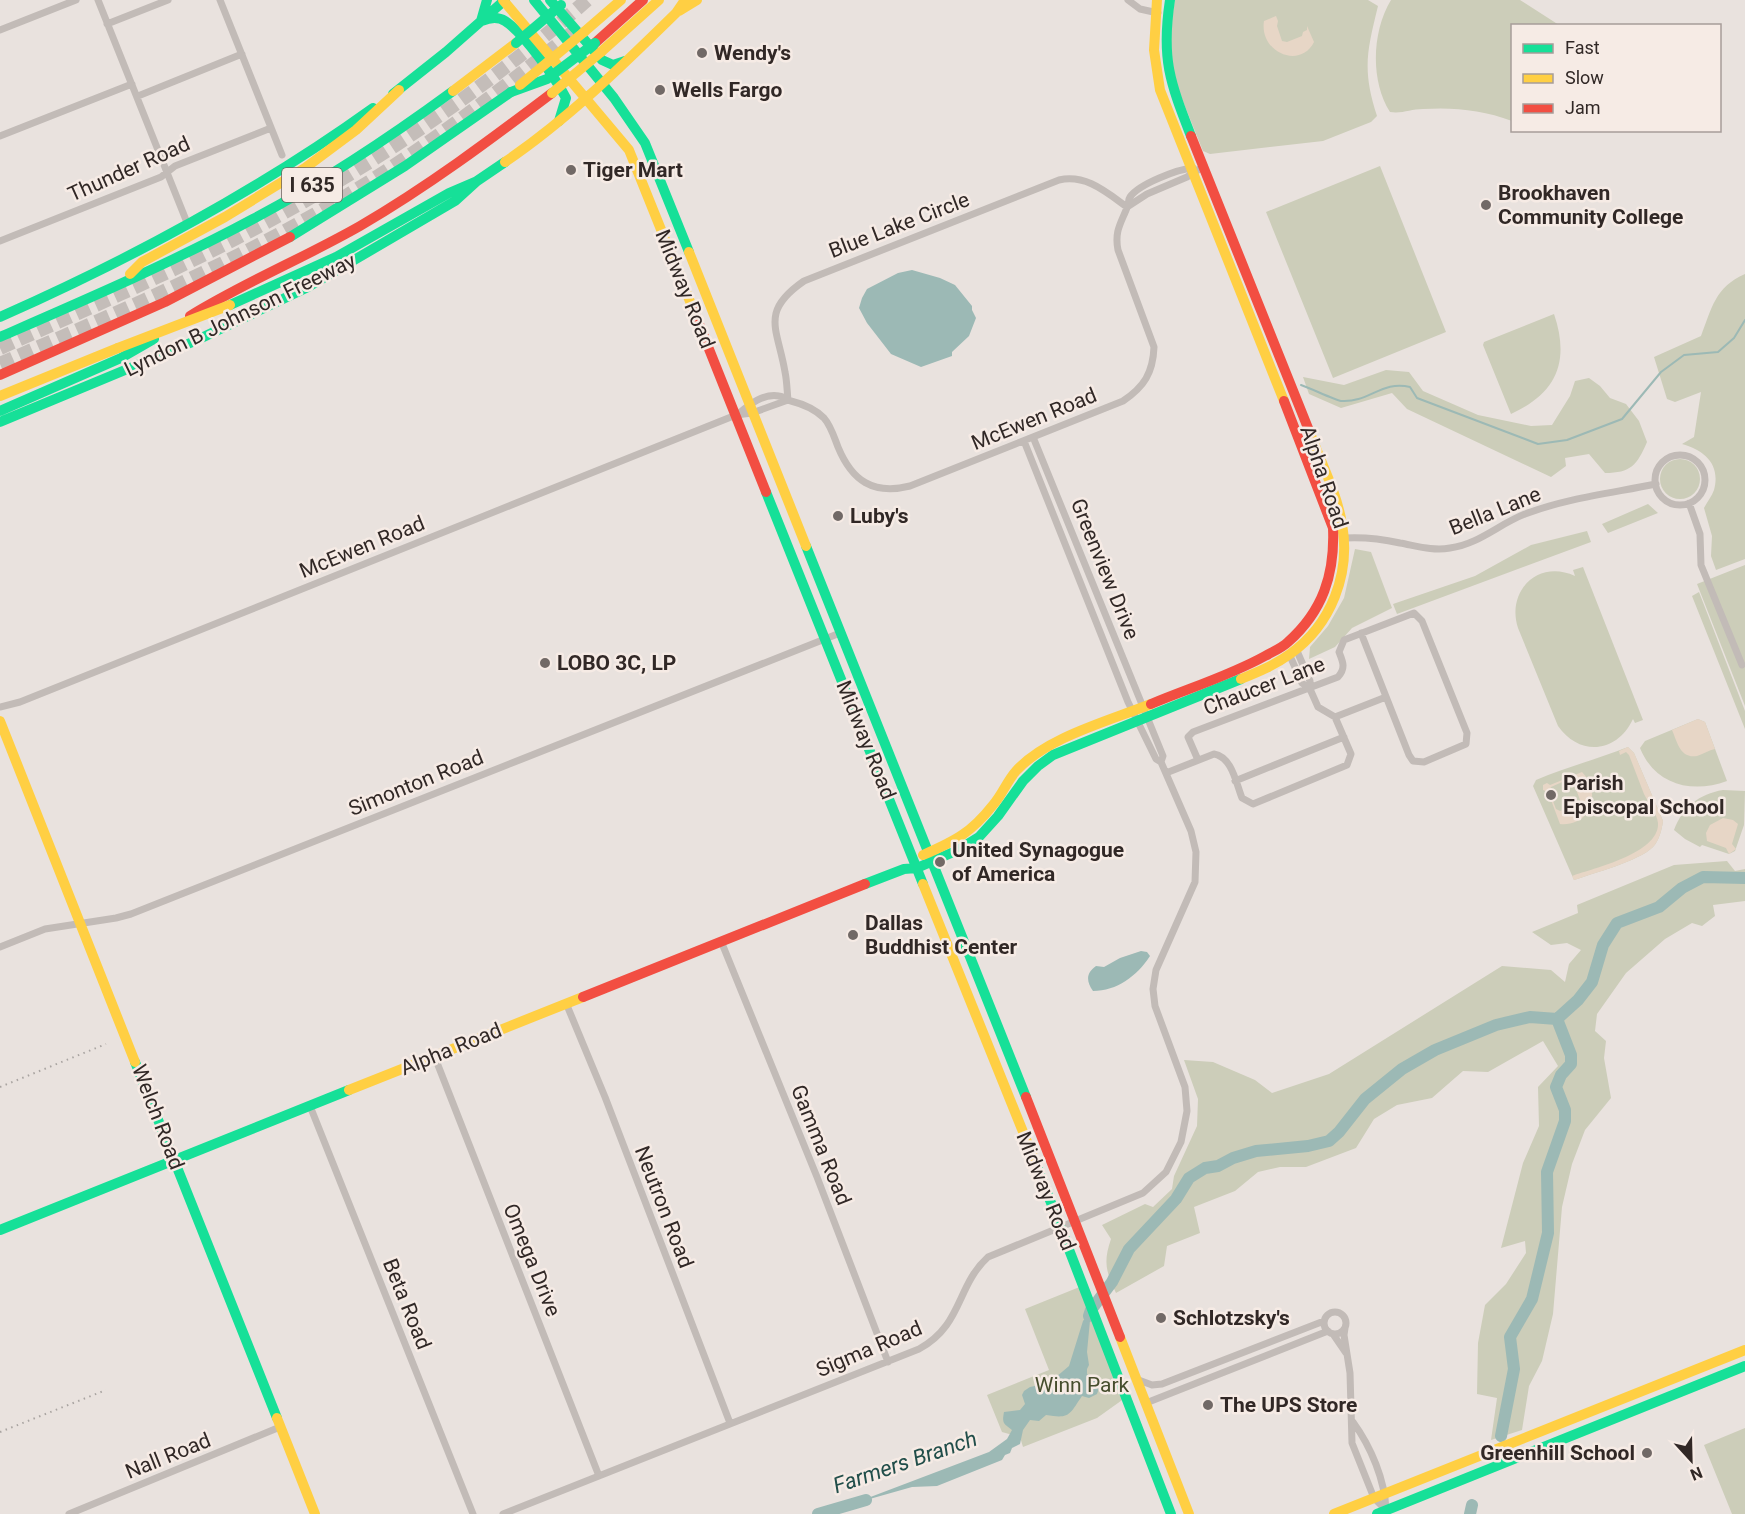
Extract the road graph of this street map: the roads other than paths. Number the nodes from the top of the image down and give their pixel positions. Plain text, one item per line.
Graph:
1 (76, 0) edge
2 (98, 0) edge
3 (168, 0) edge
4 (220, 0) edge
5 (487, 0) edge
6 (504, 0) edge
7 (534, 0) edge
8 (621, 0) edge
9 (643, 0) edge
10 (659, 0) edge
11 (685, 0) edge
12 (697, 0) edge
13 (1128, 0) edge
14 (1157, 0) edge
15 (1170, 0) edge
16 (559, 2) edge
17 (1155, 12) junction
18 (676, 13) junction
19 (1168, 14) junction
20 (481, 22) junction
21 (107, 24) junction
22 (0, 30) edge
23 (598, 47) junction
24 (242, 54) junction
25 (630, 59) junction
26 (132, 84) junction
27 (603, 85) junction
28 (399, 90) junction
29 (511, 92) junction
30 (138, 96) junction
31 (587, 99) junction
32 (558, 124) junction
33 (271, 128) junction
34 (0, 136) edge
35 (282, 155) dead end
36 (1197, 169) junction
37 (167, 172) junction
38 (477, 181) junction
39 (662, 187) junction
40 (647, 194) junction
41 (1127, 207) junction
42 (188, 225) junction
43 (0, 241) edge
44 (123, 282) junction
45 (707, 300) junction
46 (692, 306) junction
47 (0, 317) edge
48 (0, 337) edge
49 (0, 375) edge
50 (0, 396) edge
51 (788, 400) junction
52 (751, 409) junction
53 (0, 411) edge
54 (736, 415) junction
55 (0, 422) edge
56 (1034, 437) junction
57 (1024, 441) junction
58 (1656, 484) junction
59 (1689, 503) junction
60 (1070, 527) junction
61 (1060, 531) junction
62 (1345, 538) junction
63 (1336, 578) junction
64 (1092, 580) junction
65 (1081, 584) junction
66 (1106, 616) junction
67 (1313, 616) junction
68 (1095, 620) junction
69 (840, 633) junction
70 (1361, 633) junction
71 (825, 639) junction
72 (1294, 653) junction
73 (1742, 665) dead end
74 (1310, 689) junction
75 (1386, 697) junction
76 (0, 707) edge
77 (1140, 714) junction
78 (1335, 717) junction
79 (0, 721) edge
80 (1344, 737) junction
81 (1198, 760) junction
82 (1166, 773) junction
83 (1235, 781) junction
84 (929, 857) junction
85 (915, 863) junction
86 (81, 923) junction
87 (721, 941) junction
88 (0, 947) edge
89 (566, 1003) junction
90 (995, 1018) junction
91 (980, 1025) junction
92 (434, 1056) junction
93 (310, 1106) junction
94 (174, 1160) junction
95 (1075, 1222) junction
96 (1061, 1227) junction
97 (0, 1230) edge
98 (1324, 1321) junction
99 (1345, 1328) junction
100 (1330, 1333) junction
101 (1745, 1350) edge
102 (1347, 1356) junction
103 (888, 1362) junction
104 (1745, 1366) edge
105 (1136, 1379) junction
106 (1146, 1403) junction
107 (1130, 1409) junction
108 (1353, 1422) junction
109 (730, 1423) junction
110 (280, 1428) junction
111 (599, 1476) junction
112 (1385, 1492) junction
113 (1374, 1498) junction
114 (1381, 1512) edge
115 (69, 1514) edge
116 (315, 1514) edge
117 (473, 1514) edge
118 (503, 1514) edge
119 (1171, 1514) edge
120 (1189, 1514) edge
121 (1334, 1514) edge

1 - 22 street
2 - 21 street
3 - 21 street
4 - 24 street
5 - 20 main road
6 - 20 main road
6 - 31 main road, Midway Road
7 - 27 main road, Midway Road
8 - 29 main road, I 635, bridge
9 - 23 main road
10 - 23 main road
11 - 18 main road, Lyndon B Johnson Freeway
12 - 18 main road
13 - 17 street
14 - 17 main road, Alpha Road
15 - 19 main road, Alpha Road
16 - 25 main road
16 - 44 main road, I 635, bridge
17 - 19 street
17 - 36 main road, Alpha Road
18 - 25 main road, Lyndon B Johnson Freeway
19 - 36 main road, Alpha Road
20 - 28 main road
20 - 32 main road
21 - 26 street
23 - 29 main road, bridge
23 - 53 main road, bridge
24 - 30 street
24 - 33 street
25 - 27 main road, Lyndon B Johnson Freeway
26 - 30 street
26 - 34 street
27 - 31 main road, Lyndon B Johnson Freeway
27 - 39 main road, Midway Road
28 - 42 main road
28 - 44 main road
29 - 49 main road, I 635
30 - 37 street
31 - 32 main road, Lyndon B Johnson Freeway
31 - 40 main road, Midway Road
32 - 38 main road, Lyndon B Johnson Freeway
33 - 35 street
33 - 37 street, Thunder Road
36 - 41 street
36 - 62 main road, Alpha Road
36 - 63 main road, Alpha Road
37 - 42 street
37 - 43 street, Thunder Road
38 - 50 main road, bridge
38 - 55 main road, Lyndon B Johnson Freeway
39 - 40 main road
39 - 45 main road, Midway Road
40 - 46 main road, Midway Road
41 - 51 street, Blue Lake Circle
41 - 56 street, McEwen Road
42 - 47 main road
44 - 48 main road, I 635
45 - 46 main road
45 - 52 main road, Midway Road
46 - 54 main road, Midway Road
51 - 52 street, McEwen Road
51 - 57 street, McEwen Road
52 - 54 street, McEwen Road
52 - 69 main road, Midway Road
54 - 71 main road, Midway Road
54 - 76 street, McEwen Road
56 - 57 street, McEwen Road
56 - 60 street, Greenview Drive
57 - 61 street, Greenview Drive
58 - 59 street
58 - 59 street
58 - 62 street, Bella Lane
59 - 73 street
60 - 61 street
60 - 64 street, Greenview Drive
61 - 65 street, Greenview Drive
62 - 63 main road, Alpha Road
63 - 67 main road, Alpha Road
63 - 72 main road, Alpha Road
64 - 65 street
64 - 66 street, Greenview Drive
65 - 68 street, Greenview Drive
66 - 68 street
66 - 77 street, Greenview Drive
67 - 72 main road
67 - 77 main road, Alpha Road
68 - 77 street, Greenview Drive
69 - 71 street, Simonton Road
69 - 84 main road, Midway Road
70 - 74 street, Chaucer Lane
70 - 75 street
70 - 75 street, Chaucer Lane
71 - 85 main road, Midway Road
71 - 86 street, Simonton Road
72 - 74 street
72 - 77 main road, Alpha Road
74 - 78 street
74 - 81 street, Chaucer Lane
75 - 78 street
77 - 82 street, Sigma Road
77 - 84 main road, Alpha Road
78 - 80 street
79 - 86 main road, Welch Road
80 - 83 street
80 - 83 street
81 - 82 street
81 - 83 street
82 - 95 street, Sigma Road
84 - 85 main road, Alpha Road
84 - 90 main road, Midway Road
85 - 87 main road, Alpha Road
85 - 91 main road, Midway Road
86 - 88 street, Simonton Road
86 - 94 main road, Welch Road
87 - 89 main road, Alpha Road
87 - 103 street, Gamma Road
89 - 92 main road, Alpha Road
89 - 109 street, Neutron Road
90 - 91 main road
90 - 95 main road, Midway Road
91 - 96 main road, Midway Road
92 - 93 main road, Alpha Road
92 - 111 street, Omega Drive
93 - 94 main road, Alpha Road
93 - 117 street, Beta Road
94 - 97 main road, Alpha Road
94 - 110 main road, Welch Road
95 - 96 street, Sigma Road
95 - 105 main road, Midway Road
96 - 103 street, Sigma Road
96 - 107 main road, Midway Road
98 - 99 street
98 - 100 street
98 - 105 street
99 - 100 street
99 - 102 street
100 - 102 street
100 - 106 street
101 - 112 main road
102 - 108 street
103 - 109 street, Sigma Road
104 - 114 main road
105 - 106 main road, Midway Road
106 - 107 main road
106 - 120 main road, Midway Road
107 - 119 main road, Midway Road
108 - 112 street
108 - 113 street
109 - 111 street, Sigma Road
110 - 115 street, Nall Road
110 - 116 main road, Welch Road
111 - 118 street, Sigma Road
112 - 113 main road
112 - 114 street
113 - 114 street
113 - 121 main road

